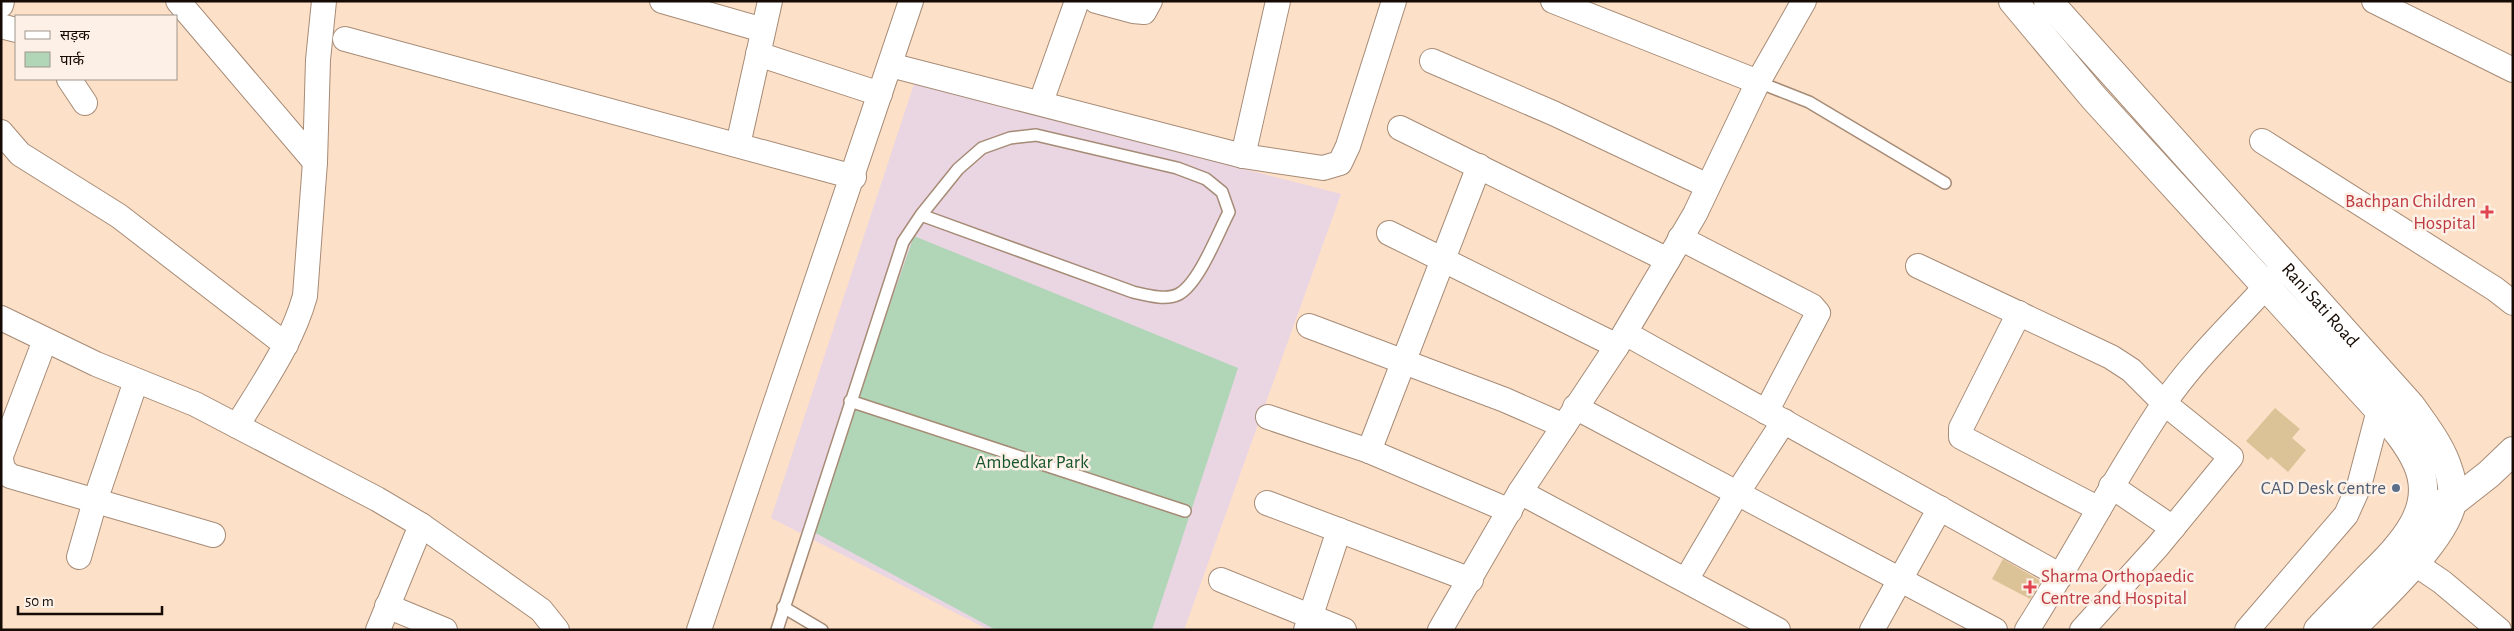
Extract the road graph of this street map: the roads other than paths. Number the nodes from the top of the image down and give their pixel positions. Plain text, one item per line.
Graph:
1 (178, 1) edge
2 (324, 1) edge
3 (662, 1) edge
4 (770, 1) edge
5 (911, 1) edge
6 (1077, 1) edge
7 (1096, 1) edge
8 (1150, 1) edge
9 (1278, 1) edge
10 (1394, 1) edge
11 (1553, 1) edge
12 (1804, 1) edge
13 (2013, 1) edge
14 (2048, 1) edge
15 (2374, 1) edge
16 (1, 26) edge
17 (15, 30) edge
18 (763, 30) junction
19 (345, 39) dead end
20 (758, 54) junction
21 (1432, 61) dead end
22 (890, 65) junction
23 (2513, 70) edge
24 (70, 80) edge
25 (1758, 82) junction
26 (880, 94) junction
27 (1041, 102) junction
28 (85, 104) dead end
29 (1400, 128) dead end
30 (1, 132) edge
31 (2262, 141) dead end
32 (738, 145) junction
33 (1243, 156) junction
34 (315, 162) junction
35 (1479, 166) junction
36 (854, 176) junction
37 (1945, 183) dead end
38 (1708, 186) junction
39 (921, 215) junction
40 (1390, 233) dead end
41 (1680, 238) junction
42 (1442, 259) junction
43 (1668, 260) junction
44 (2285, 264) junction
45 (1918, 266) dead end
46 (2267, 286) junction
47 (2513, 303) edge
48 (2019, 313) junction
49 (1, 318) edge
50 (1309, 326) dead end
51 (45, 340) junction
52 (1621, 340) junction
53 (286, 345) junction
54 (1403, 360) junction
55 (136, 381) junction
56 (850, 401) junction
57 (2164, 403) junction
58 (2379, 410) junction
59 (1775, 416) junction
60 (1268, 417) dead end
61 (1570, 417) junction
62 (237, 426) junction
63 (2513, 451) edge
64 (1369, 452) junction
65 (1, 458) edge
66 (2111, 486) junction
67 (1736, 495) junction
68 (94, 501) junction
69 (1515, 501) junction
70 (1267, 503) dead end
71 (2452, 503) junction
72 (2422, 504) junction
73 (1940, 508) junction
74 (2098, 509) junction
75 (1185, 511) dead end
76 (421, 526) junction
77 (2172, 528) junction
78 (1339, 530) junction
79 (213, 535) dead end
80 (79, 557) dead end
81 (2414, 563) junction
82 (2062, 576) junction
83 (1221, 580) dead end
84 (1471, 580) junction
85 (1686, 580) junction
86 (1900, 580) junction
87 (387, 606) junction
88 (783, 606) junction
89 (1308, 623) edge
90 (1443, 629) edge
91 (378, 630) edge
92 (445, 630) edge
93 (557, 630) edge
94 (699, 630) edge
95 (777, 630) edge
96 (822, 630) edge
97 (1344, 630) edge
98 (1778, 630) edge
99 (1872, 630) edge
100 (1995, 630) edge
101 (2026, 630) edge
102 (2082, 630) edge
103 (2247, 630) edge
104 (2318, 630) edge
105 (2350, 630) edge
106 (2499, 630) edge

1 - 34 street
2 - 34 street
3 - 18 street
4 - 18 street
5 - 22 street
6 - 27 street
7 - 8 street
9 - 33 street
10 - 33 street
11 - 25 street
12 - 25 street
13 - 46 street
14 - 44 street, Rani Sati Road
15 - 23 street
16 - 17 street
18 - 20 street
19 - 32 street
20 - 26 street
20 - 32 street
21 - 38 street
22 - 26 street
22 - 27 street
24 - 28 street
25 - 37 lane
25 - 38 street
26 - 36 street
27 - 33 street
29 - 35 street
30 - 53 street
31 - 47 street
32 - 36 street
34 - 53 street
35 - 42 street
35 - 43 street
36 - 94 street
38 - 41 street
39 - 39 lane
39 - 56 lane
40 - 42 street
41 - 43 street
41 - 59 street
42 - 52 street
42 - 54 street
43 - 52 street
44 - 46 street
44 - 71 street, Rani Sati Road
45 - 48 street
46 - 57 street
46 - 58 street
48 - 57 street
48 - 74 street
49 - 51 street
50 - 54 street
51 - 55 street
51 - 65 street
52 - 59 street
52 - 61 street
53 - 62 street
54 - 61 street
54 - 64 street
55 - 62 street
55 - 68 street
56 - 75 lane
56 - 88 lane
57 - 66 street
57 - 77 street
58 - 72 street
58 - 103 street
59 - 67 street
59 - 73 street
60 - 64 street
61 - 67 street
61 - 69 street
62 - 76 street
63 - 71 street
64 - 69 street
65 - 68 street
66 - 74 street
66 - 77 street
67 - 85 street
67 - 86 street
68 - 79 street
68 - 80 street
69 - 84 street
69 - 85 street
70 - 78 street
71 - 72 street
71 - 81 street, Rani Sati Road
72 - 104 street
73 - 82 street
73 - 86 street
74 - 82 street
76 - 87 street
76 - 93 street
77 - 102 street
78 - 84 street
78 - 89 street
81 - 105 street, Rani Sati Road
81 - 106 street
82 - 101 street
83 - 89 street
84 - 90 street
85 - 98 street
86 - 99 street
86 - 100 street
87 - 91 street
87 - 92 street
88 - 95 lane
88 - 96 lane
89 - 97 street

